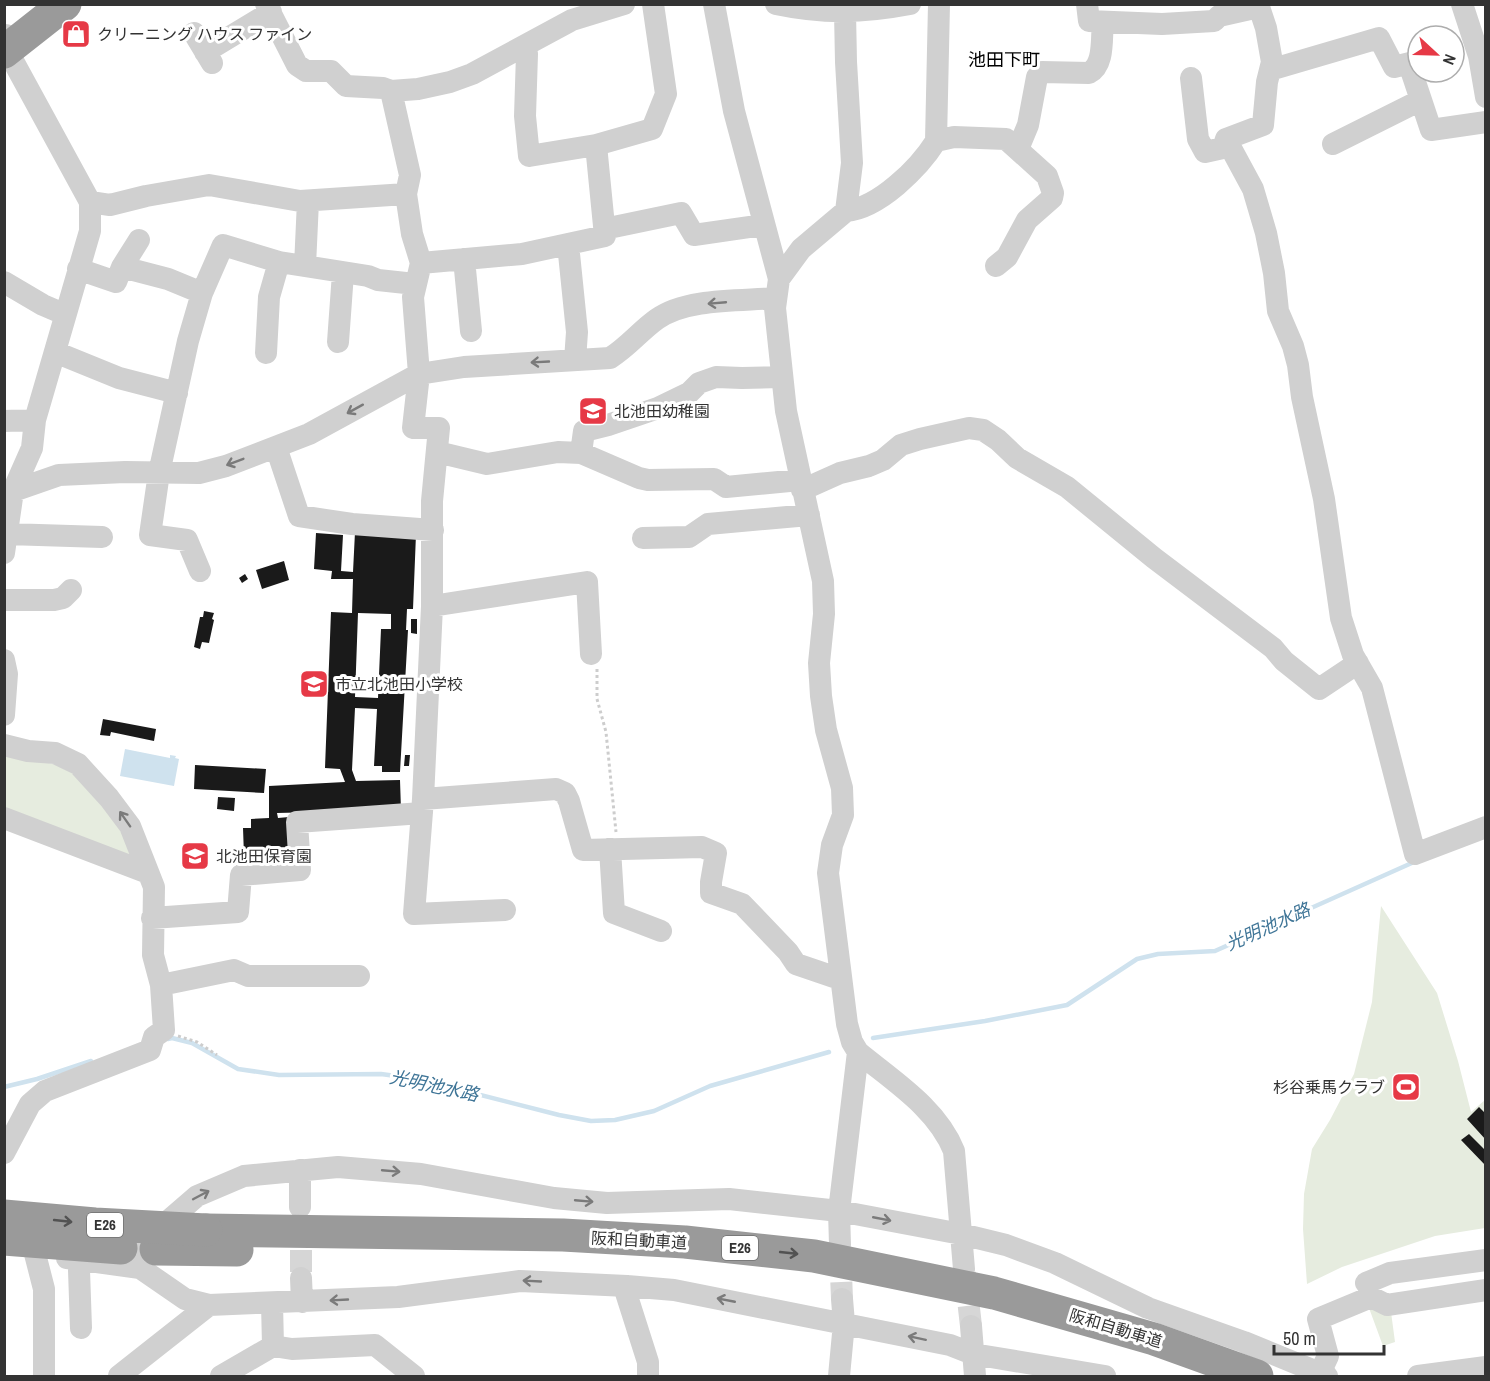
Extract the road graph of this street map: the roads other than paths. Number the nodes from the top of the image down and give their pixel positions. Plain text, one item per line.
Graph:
1 (65, 4) edge
2 (624, 4) edge
3 (652, 4) edge
4 (714, 4) edge
5 (776, 4) edge
6 (910, 4) edge
7 (939, 4) edge
8 (1087, 4) edge
9 (1462, 4) edge
10 (1259, 6) edge
11 (268, 8) edge
12 (845, 12) junction
13 (1103, 22) junction
14 (1462, 24) edge
15 (1466, 42) edge
16 (7, 43) edge
17 (525, 46) junction
18 (204, 49) dead end
19 (1406, 65) edge
20 (1483, 69) edge
21 (1270, 70) junction
22 (1191, 78) dead end
23 (1418, 84) edge
24 (391, 91) junction
25 (1485, 97) edge
26 (1421, 100) junction
27 (1485, 122) edge
28 (1226, 139) junction
29 (936, 141) junction
30 (1333, 144) dead end
31 (596, 145) junction
32 (1018, 149) junction
33 (406, 194) junction
34 (308, 201) junction
35 (90, 202) junction
36 (846, 211) junction
37 (765, 225) junction
38 (604, 229) junction
39 (139, 240) dead end
40 (568, 244) junction
41 (464, 260) junction
42 (279, 262) junction
43 (304, 266) junction
44 (996, 266) dead end
45 (122, 267) junction
46 (78, 269) junction
47 (343, 273) junction
48 (418, 274) junction
49 (4, 282) edge
50 (777, 288) junction
51 (202, 293) junction
52 (64, 314) junction
53 (471, 331) dead end
54 (338, 342) dead end
55 (55, 352) junction
56 (266, 353) dead end
57 (575, 360) junction
58 (419, 374) junction
59 (781, 377) junction
60 (177, 393) junction
61 (35, 420) junction
62 (4, 421) edge
63 (276, 447) junction
64 (437, 452) junction
65 (581, 453) junction
66 (159, 473) junction
67 (801, 485) junction
68 (9, 491) edge
69 (808, 515) junction
70 (433, 530) junction
71 (102, 537) dead end
72 (643, 538) dead end
73 (6, 543) edge
74 (200, 570) dead end
75 (71, 590) dead end
76 (4, 600) edge
77 (432, 606) junction
78 (591, 654) road end
79 (4, 660) edge
80 (1358, 663) junction
81 (4, 715) edge
82 (4, 745) edge
83 (423, 806) junction
84 (4, 818) edge
85 (1485, 827) edge
86 (614, 849) junction
87 (148, 873) junction
88 (505, 910) dead end
89 (152, 918) junction
90 (661, 931) dead end
91 (359, 976) dead end
92 (840, 979) junction
93 (161, 985) junction
94 (858, 1052) junction
95 (4, 1153) edge
96 (300, 1170) junction
97 (4, 1200) edge
98 (300, 1206) tunnel mouth
99 (839, 1211) junction
100 (4, 1216) edge
101 (961, 1234) junction
102 (19, 1245) edge
103 (840, 1245) tunnel mouth
104 (4, 1252) edge
105 (148, 1259) junction
106 (1485, 1260) edge
107 (82, 1261) junction
108 (964, 1269) tunnel mouth
109 (301, 1278) tunnel mouth
110 (1366, 1282) junction
111 (627, 1286) junction
112 (1485, 1290) edge
113 (842, 1299) tunnel mouth
114 (302, 1302) junction
115 (272, 1303) junction
116 (209, 1305) junction
117 (76, 1319) dead end
118 (844, 1323) junction
119 (971, 1326) tunnel mouth
120 (273, 1346) junction
121 (974, 1365) edge
122 (1485, 1367) edge
123 (1323, 1375) edge
124 (119, 1376) edge
125 (44, 1377) edge
126 (221, 1377) edge
127 (414, 1377) edge
128 (648, 1377) edge
129 (839, 1377) edge
130 (1105, 1377) edge
131 (1197, 1377) edge
132 (1257, 1377) edge
133 (1418, 1377) edge

1 - 16 highway
2 - 17 street
3 - 31 street
4 - 37 street
5 - 12 street
6 - 12 street
7 - 29 street
8 - 13 street
9 - 14 street
10 - 13 street
10 - 21 street
11 - 18 street
11 - 24 street
12 - 36 street
13 - 32 street
15 - 20 street
16 - 35 street
17 - 24 street
17 - 31 street
19 - 21 street
20 - 25 street
21 - 28 street
22 - 28 street
23 - 26 street
24 - 33 street
26 - 27 street
26 - 30 street
28 - 80 street
29 - 32 street
29 - 36 street
31 - 38 street
32 - 44 street
33 - 34 street
33 - 48 street
34 - 35 street
34 - 43 street
35 - 46 street
36 - 50 street
37 - 38 street
37 - 50 street
38 - 40 street
39 - 45 street
40 - 41 street
40 - 57 street
41 - 48 street
41 - 53 street
42 - 43 street
42 - 51 street
42 - 56 street
43 - 47 street
45 - 46 street
45 - 51 street
46 - 52 street
47 - 48 street
47 - 54 street
48 - 58 street
49 - 52 street
50 -> 57 street
50 - 59 street
51 - 60 street
52 - 55 street
55 - 60 street
55 - 61 street
57 -> 58 street
58 -> 63 street
58 - 64 street
59 - 65 street
59 - 67 street
60 - 66 street
61 - 62 street
61 - 68 street
63 -> 66 street
63 - 70 street
64 - 65 street
64 - 70 street
65 - 67 street
66 - 68 street
66 - 74 street
67 - 69 street
67 - 80 street
68 - 73 street
69 - 72 street
69 - 92 street
70 - 77 street
71 - 73 street
75 - 76 street
77 - 78 street
77 - 83 street
79 - 81 street
80 - 85 street
87 -> 82 street
83 - 86 street
83 - 88 street
83 - 89 street
84 - 87 street
86 - 90 street
86 - 92 street
87 - 89 street
89 - 93 street
91 - 93 street
92 - 94 street
93 - 95 street
94 - 99 street
94 - 101 street
96 - 98 street
96 -> 99 street
105 -> 96 street
97 - 102 street
99 -> 101 street
99 - 103 street
100 -> 132 highway, 阪和自動車道 / E26, bridge
101 - 108 street
101 - 123 street
102 - 104 street
102 - 105 highway, 阪和自動車道 / E26, bridge
102 - 107 street
102 - 125 street
105 - 107 street
105 - 116 street
105 - 131 highway, 阪和自動車道 / E26
106 - 110 street
107 - 117 street
109 - 114 street
110 - 112 street
110 - 123 street
111 -> 114 street
118 -> 111 street
111 - 128 street
113 - 118 street
114 - 115 street
115 - 116 street
115 - 120 street
116 - 124 street
121 -> 118 street
118 - 129 street
119 - 121 street
120 - 126 street
120 - 127 street
121 - 130 street
122 - 133 street

